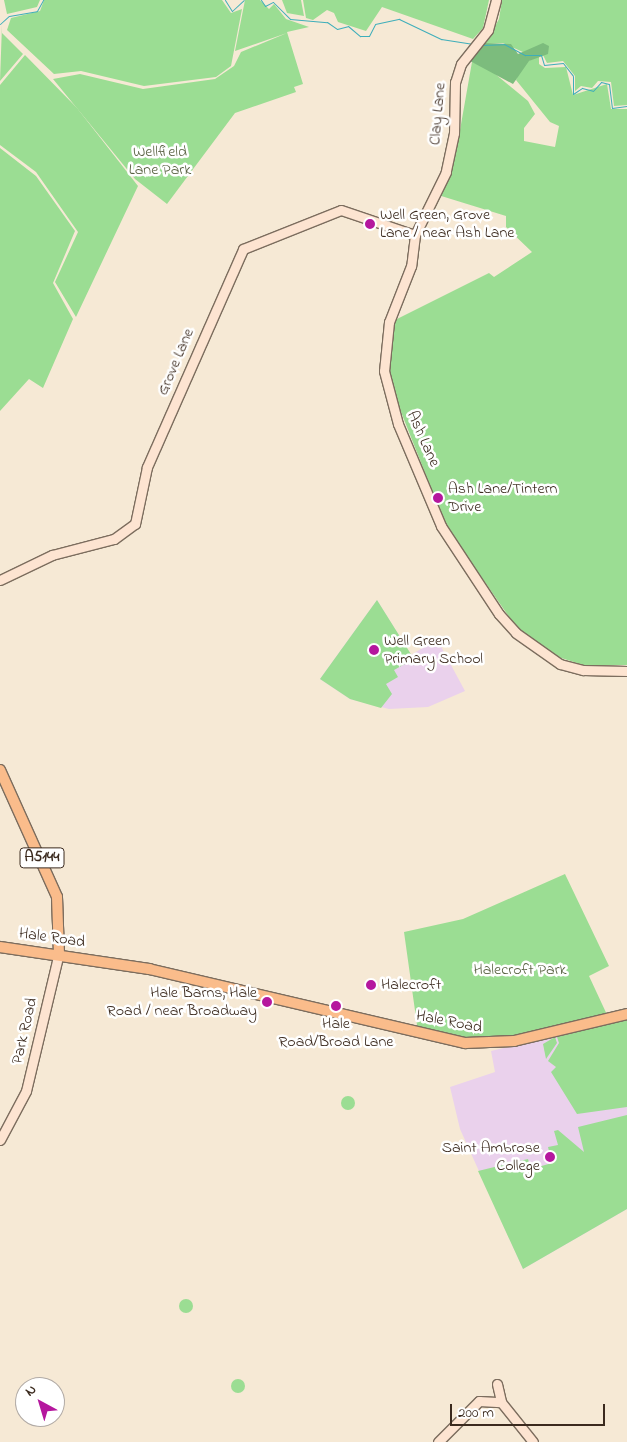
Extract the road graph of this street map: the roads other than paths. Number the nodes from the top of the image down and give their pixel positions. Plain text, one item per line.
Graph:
1 (496, 0) edge
2 (415, 235) junction
3 (0, 580) edge
4 (627, 671) edge
5 (0, 770) edge
6 (0, 947) edge
7 (59, 953) junction
8 (627, 1014) edge
9 (0, 1140) edge
10 (479, 1400) junction
11 (501, 1402) junction
12 (438, 1442) edge
13 (533, 1442) edge

1 - 2 street, Clay Lane
2 - 3 street, Grove Lane
2 - 4 street, Ash Lane
5 - 7 main road, A5144
6 - 7 main road, Hale Road
7 - 8 main road, Hale Road
7 - 9 street, Park Road
10 - 11 street
10 - 11 street
10 - 12 street
11 - 13 street

